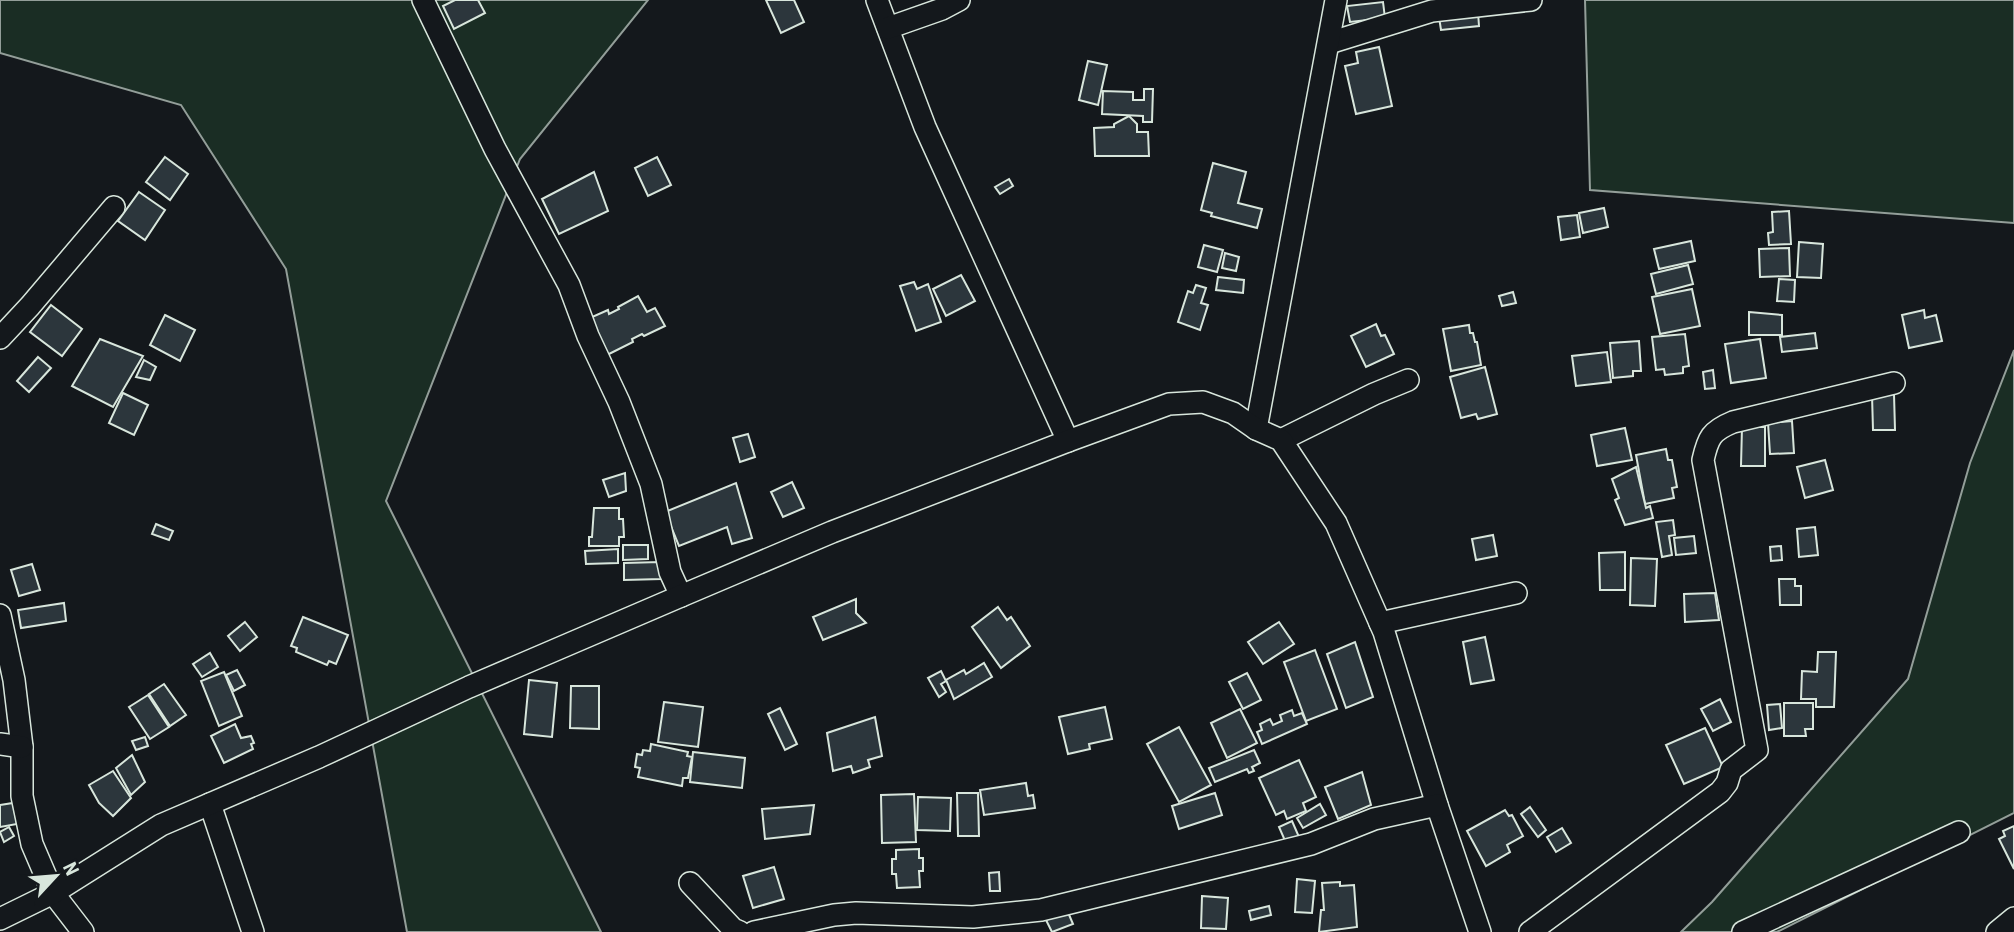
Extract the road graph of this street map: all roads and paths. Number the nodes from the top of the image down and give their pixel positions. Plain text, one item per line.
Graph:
1 (423, 0) edge
2 (877, 0) edge
3 (959, 0) edge
4 (1336, 0) edge
5 (1531, 0) edge
6 (888, 28) junction
7 (1329, 43) junction
8 (114, 207) dead end
9 (0, 338) edge
10 (1408, 380) dead end
11 (1894, 383) dead end
12 (1256, 429) junction
13 (1281, 440) junction
14 (1068, 441) junction
15 (1516, 593) dead end
16 (681, 596) junction
17 (0, 615) edge
18 (1380, 623) junction
19 (0, 744) edge
20 (22, 747) junction
21 (210, 804) junction
22 (1437, 805) junction
23 (1959, 832) dead end
24 (690, 883) dead end
25 (53, 893) junction
26 (2014, 918) edge
27 (0, 919) edge
28 (83, 932) edge
29 (253, 932) edge
30 (740, 932) edge
31 (754, 932) edge
32 (1480, 932) edge
33 (1530, 932) edge
34 (1743, 932) edge
35 (1997, 932) edge

1 - 16 street
2 - 6 street
3 - 6 street
4 - 7 street
5 - 7 street
6 - 14 street
7 - 12 street
8 - 9 street
10 - 13 street
11 - 33 street
12 - 13 street
12 - 14 street
13 - 18 street
14 - 16 street
15 - 18 street
16 - 21 street
17 - 20 street
18 - 22 street
19 - 20 street
20 - 25 street
21 - 25 street
21 - 29 street
22 - 31 street
22 - 32 street
23 - 34 street
24 - 30 street
25 - 27 street
25 - 28 street
26 - 35 street

